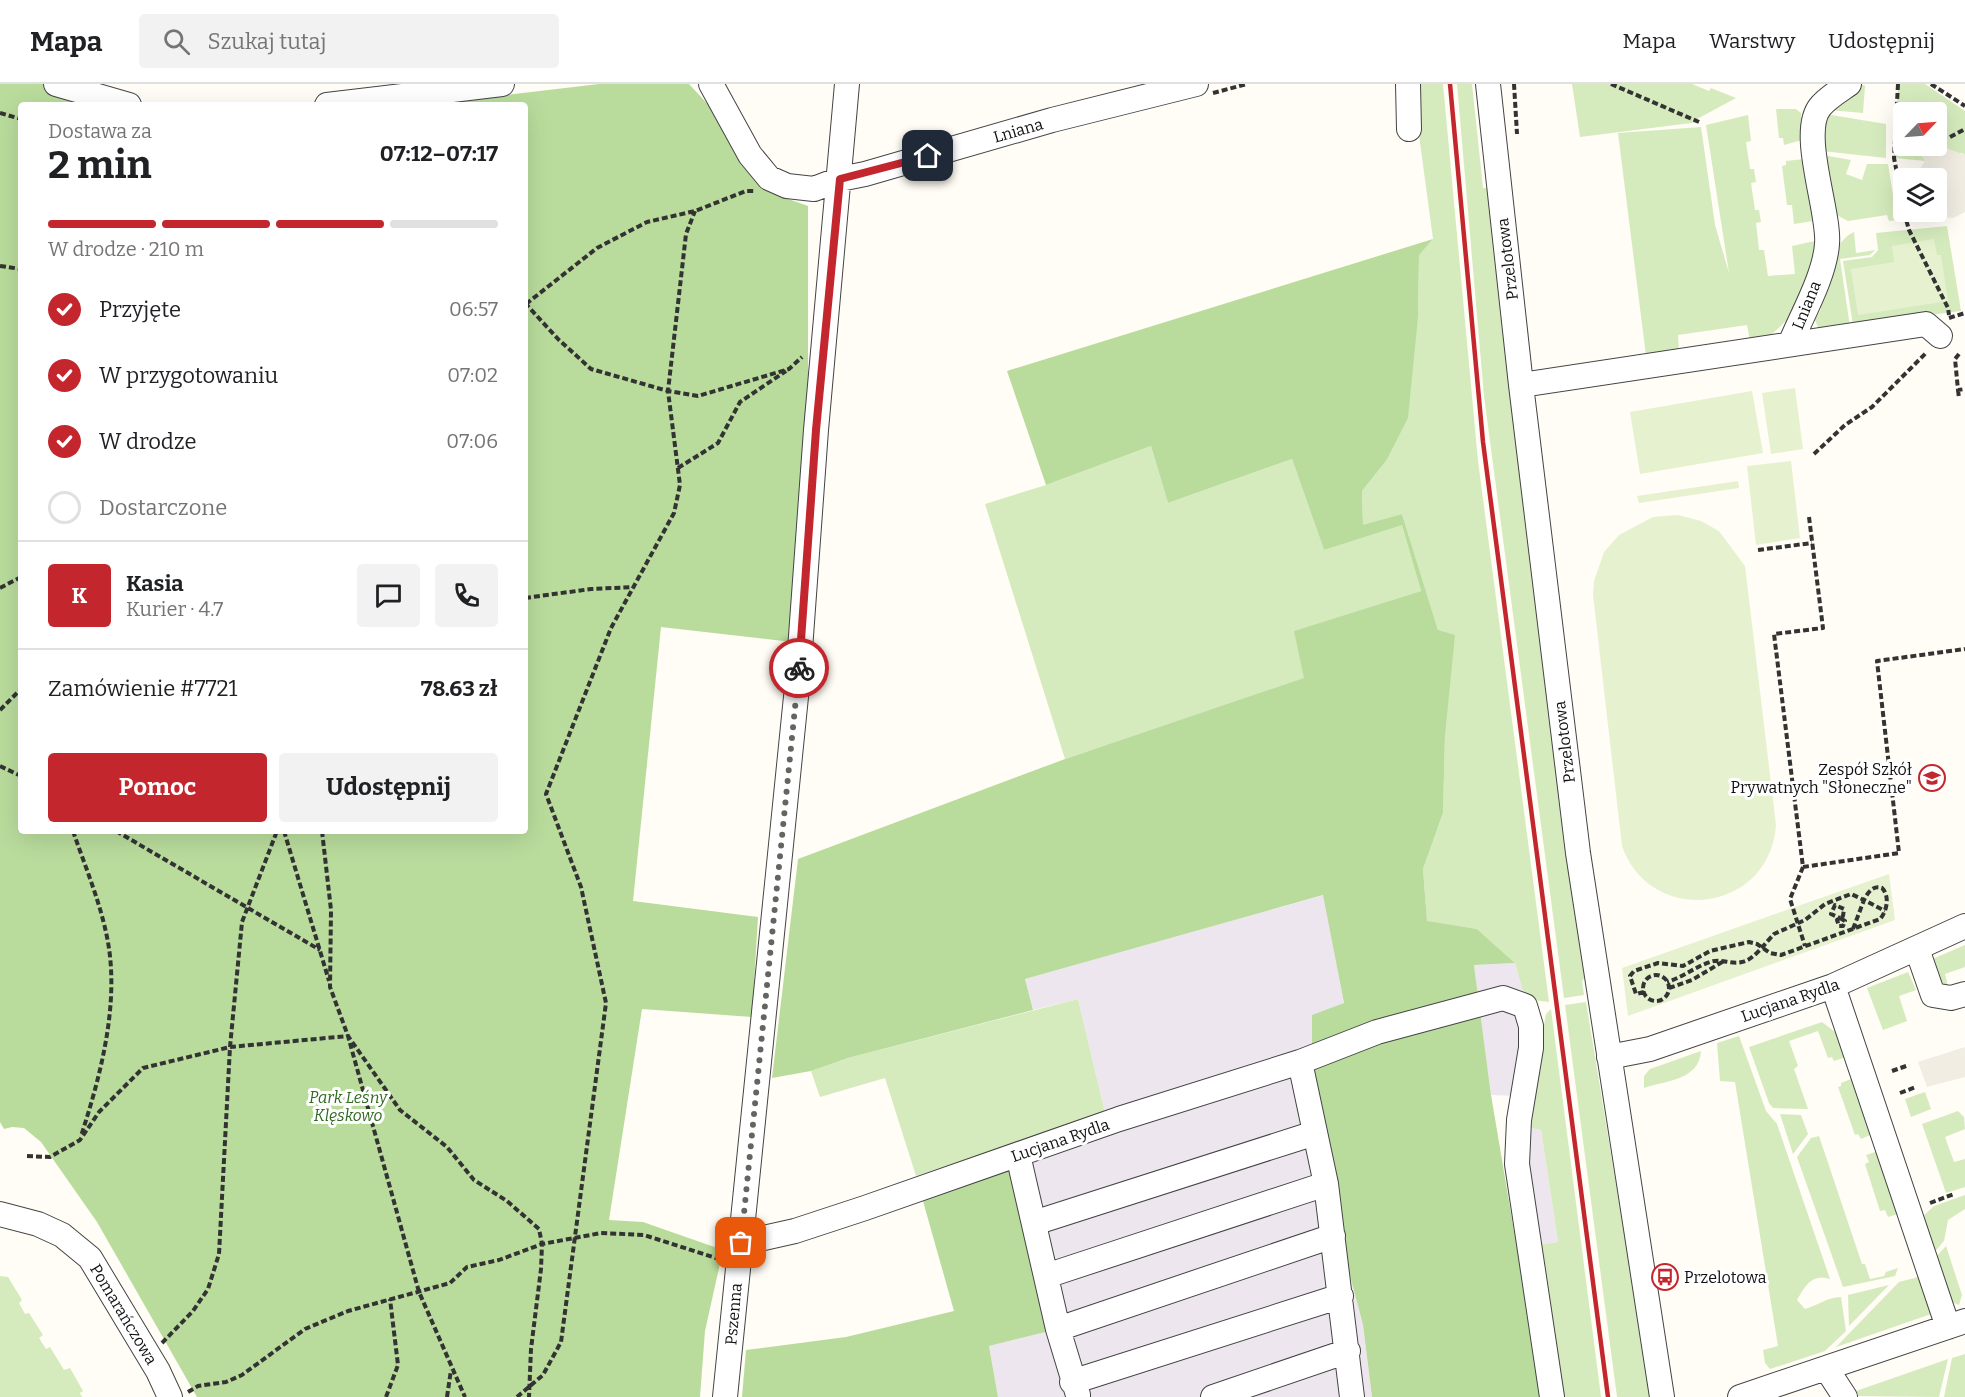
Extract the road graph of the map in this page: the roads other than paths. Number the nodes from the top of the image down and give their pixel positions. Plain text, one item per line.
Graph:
1 (56, 84) edge
2 (502, 84) edge
3 (711, 84) edge
4 (847, 84) edge
5 (1408, 84) edge
6 (1488, 84) edge
7 (1849, 84) edge
8 (437, 87) edge
9 (1199, 90) edge
10 (119, 102) edge
11 (345, 102) edge
12 (1409, 129) dead end
13 (840, 179) junction
14 (1939, 335) road end
15 (1790, 344) junction
16 (1521, 385) junction
17 (1965, 926) edge
18 (1917, 949) junction
19 (1833, 986) junction
20 (1965, 994) edge
21 (1609, 1057) junction
22 (1300, 1062) junction
23 (1315, 1133) junction
24 (1018, 1155) junction
25 (1326, 1184) junction
26 (0, 1214) edge
27 (1034, 1223) junction
28 (1333, 1236) junction
29 (741, 1243) junction
30 (1046, 1276) junction
31 (1341, 1296) junction
32 (1957, 1324) edge
33 (1058, 1329) junction
34 (1348, 1351) junction
35 (1826, 1368) junction
36 (1076, 1389) edge
37 (170, 1397) edge
38 (725, 1397) edge
39 (1213, 1397) edge
40 (1352, 1397) edge
41 (1552, 1397) edge
42 (1662, 1397) edge
43 (1740, 1397) edge
44 (1845, 1397) edge

1 - 10 street
2 - 8 street
3 - 13 street, Lniana
4 - 13 street, Pszenna
5 - 12 street
6 - 16 street, Przelotowa
7 - 15 street, Lniana
8 - 11 street
9 - 13 street, Lniana
13 - 29 street, Pszenna
14 - 15 street
15 - 16 street, Lniana
16 - 21 street, Przelotowa
17 - 18 street, Lucjana Rydla
18 - 19 street, Lucjana Rydla
18 - 20 street
19 - 21 street, Lucjana Rydla
19 - 32 street
21 - 42 street, Przelotowa
22 - 23 street
22 - 24 street, Lucjana Rydla
22 - 41 street, Lucjana Rydla
23 - 25 street
23 - 27 street
24 - 27 street
24 - 29 street, Lucjana Rydla
25 - 28 street
25 - 30 street
26 - 37 street, Pomarańczowa
27 - 30 street
28 - 31 street
28 - 33 street
29 - 38 street, Pszenna
30 - 33 street
31 - 34 street
31 - 36 street
32 - 35 street
33 - 36 street
34 - 39 street
34 - 40 street
35 - 43 street
35 - 44 street

